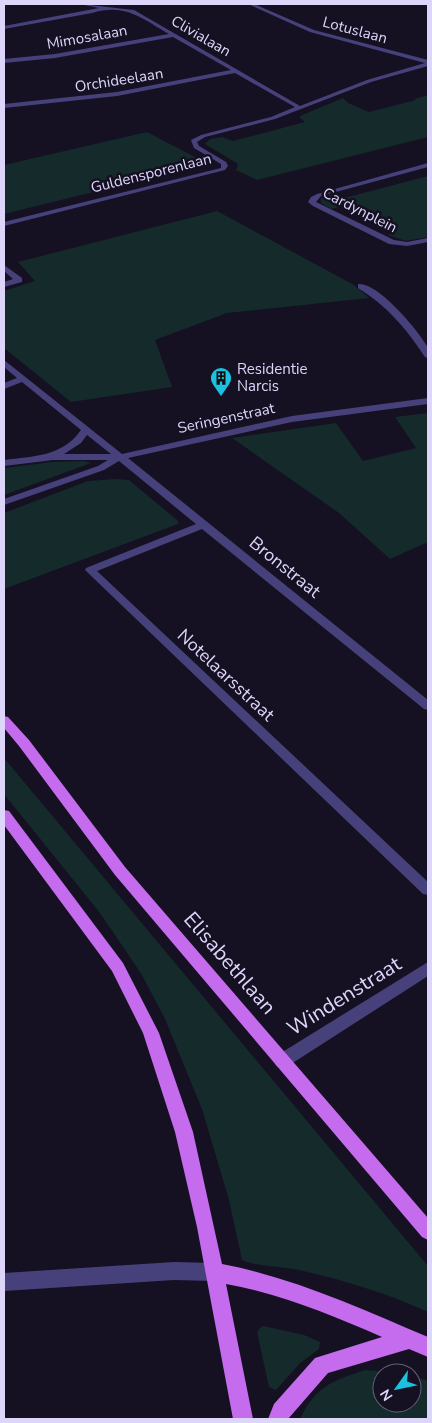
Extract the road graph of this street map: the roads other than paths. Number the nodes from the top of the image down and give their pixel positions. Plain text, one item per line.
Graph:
1 (82, 4) edge
2 (250, 4) edge
3 (105, 7) junction
4 (14, 19) dead end
5 (24, 24) junction
6 (4, 28) edge
7 (174, 35) junction
8 (4, 61) edge
9 (428, 63) edge
10 (237, 71) junction
11 (4, 106) edge
12 (300, 108) junction
13 (428, 165) edge
14 (4, 224) edge
15 (428, 240) edge
16 (4, 267) edge
17 (4, 285) edge
18 (362, 286) dead end
19 (428, 355) edge
20 (4, 363) edge
21 (22, 379) junction
22 (4, 386) edge
23 (428, 401) edge
24 (86, 429) junction
25 (53, 457) junction
26 (120, 457) junction
27 (4, 462) edge
28 (4, 502) edge
29 (205, 524) junction
30 (428, 706) edge
31 (4, 720) edge
32 (4, 815) edge
33 (428, 890) edge
34 (428, 968) edge
35 (282, 1061) junction
36 (428, 1231) edge
37 (214, 1272) junction
38 (4, 1282) edge
39 (409, 1339) junction
40 (428, 1347) edge
41 (243, 1419) edge
42 (278, 1419) edge

1 - 3 street, Clivialaan
2 - 9 street, Lotuslaan
3 - 5 street
3 - 7 street, Clivialaan
4 - 5 street
5 - 6 street
7 - 8 street, Mimosalaan
7 - 10 street, Clivialaan
9 - 12 street, Guldensporenlaan
10 - 11 street, Orchideelaan
10 - 12 street, Clivialaan
12 - 14 street, Guldensporenlaan
13 - 15 street, Cardynplein
16 - 17 street
18 - 19 street
20 - 21 street, Bronstraat
21 - 22 street
21 - 24 street, Bronstraat
23 - 26 street, Seringenstraat
24 - 25 street, Seringenstraat
24 - 26 street, Bronstraat
25 - 26 street, Seringenstraat
25 - 27 street, Seringenstraat
26 - 28 street, Seringenstraat
26 - 29 street, Bronstraat
29 - 30 street, Bronstraat
29 - 33 street, Notelaarsstraat
31 - 35 main road, Elisabethlaan
32 - 37 main road
34 - 35 street, Windenstraat
35 - 36 main road, Elisabethlaan
37 - 38 street
37 - 39 main road
37 - 41 main road
39 - 40 main road
39 - 42 main road

